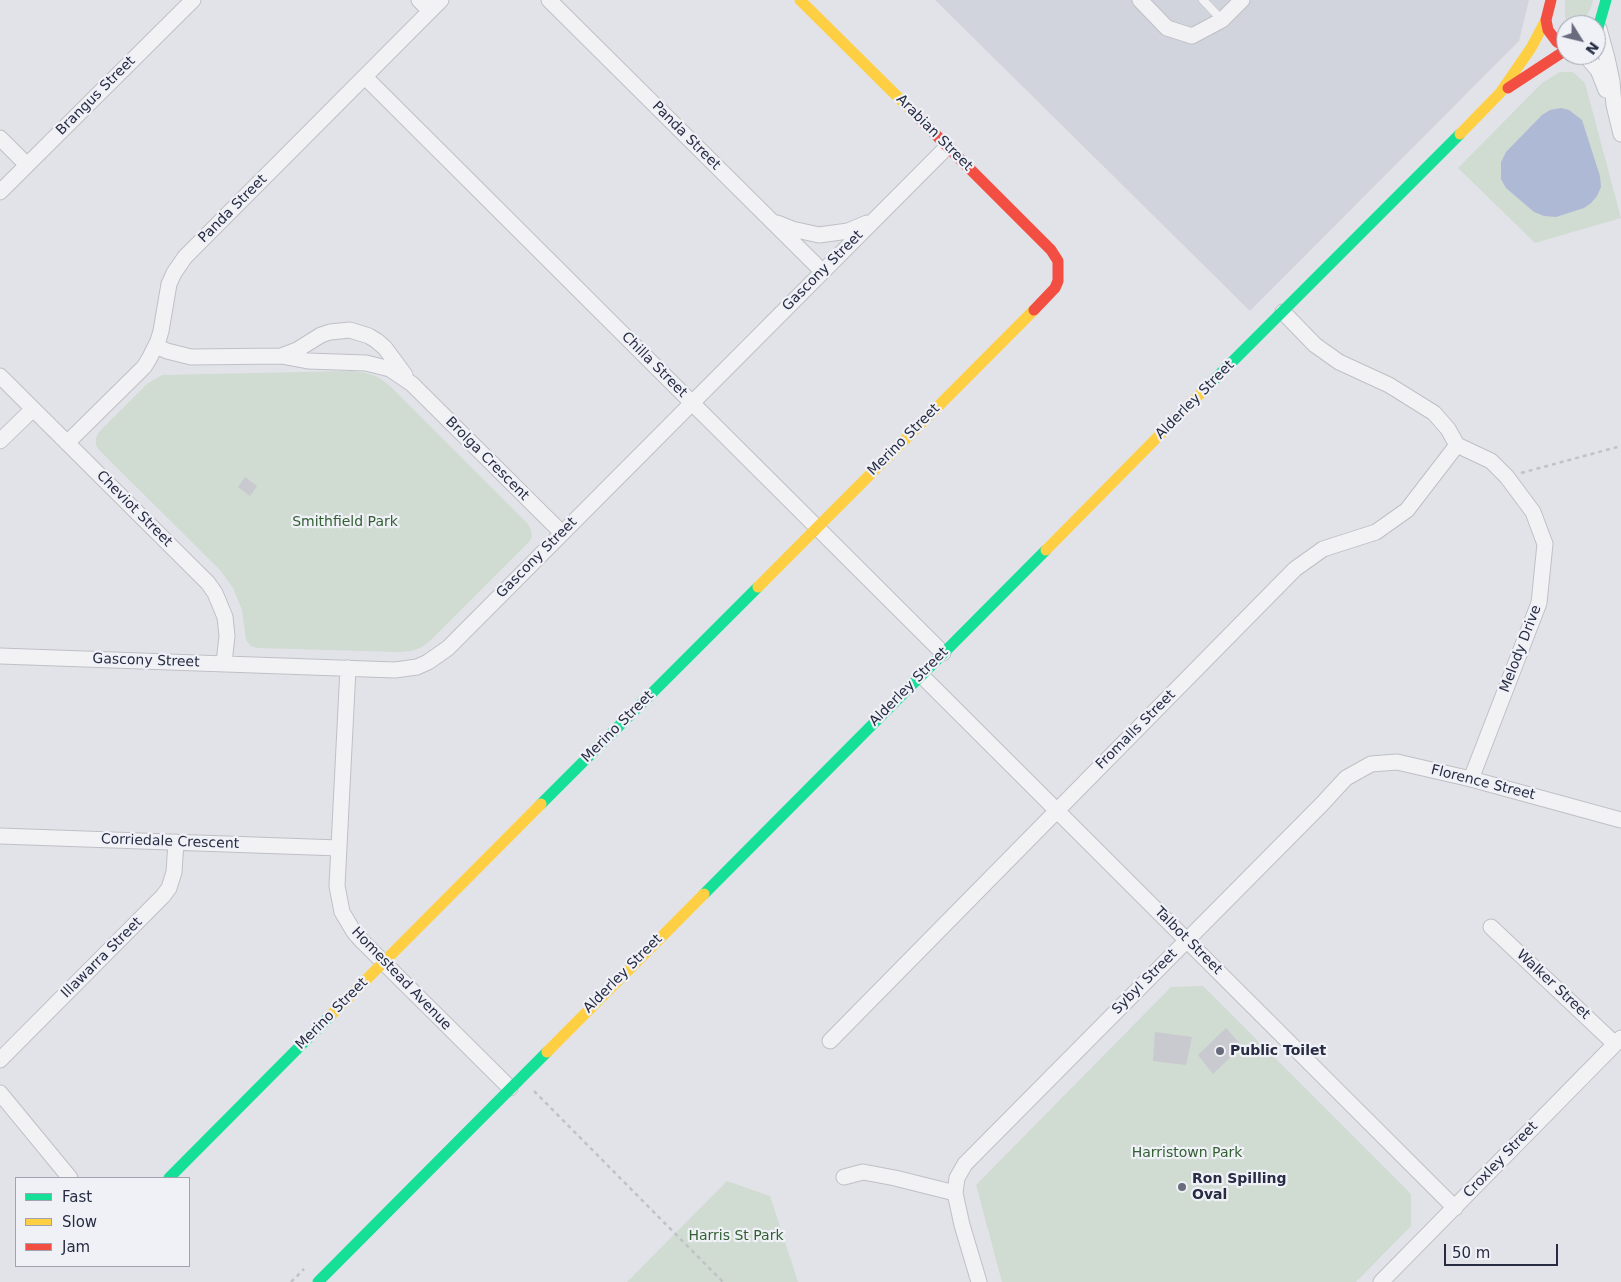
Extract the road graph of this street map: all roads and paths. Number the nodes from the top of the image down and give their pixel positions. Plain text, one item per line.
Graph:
1 (193, 0) edge
2 (419, 0) edge
3 (441, 0) edge
4 (549, 0) edge
5 (800, 0) edge
6 (1140, 0) edge
7 (1203, 0) edge
8 (1242, 0) edge
9 (1551, 0) edge
10 (1606, 2) edge
11 (430, 11) junction
12 (1602, 15) edge
13 (1222, 20) junction
14 (1546, 20) junction
15 (1556, 41) edge
16 (1556, 55) edge
17 (1606, 62) edge
18 (1594, 65) edge
19 (365, 77) junction
20 (1500, 93) junction
21 (1614, 105) junction
22 (1621, 134) edge
23 (0, 138) edge
24 (947, 147) junction
25 (27, 165) junction
26 (0, 192) edge
27 (767, 217) junction
28 (875, 220) junction
29 (1059, 271) joint
30 (823, 272) junction
31 (1283, 312) junction
32 (156, 346) junction
33 (281, 356) junction
34 (0, 376) edge
35 (412, 384) junction
36 (692, 403) junction
37 (33, 408) junction
38 (0, 441) edge
39 (67, 443) junction
40 (1457, 444) junction
41 (1621, 446) edge
42 (1507, 477) junction
43 (817, 527) junction
44 (562, 533) junction
45 (943, 653) junction
46 (0, 656) edge
47 (224, 663) junction
48 (348, 668) junction
49 (921, 675) junction
50 (1346, 778) joint
51 (1471, 779) junction
52 (1057, 810) junction
53 (1621, 820) edge
54 (0, 836) edge
55 (176, 842) junction
56 (339, 848) junction
57 (1492, 927) dead end
58 (1186, 940) junction
59 (384, 963) junction
60 (830, 1041) dead end
61 (1618, 1041) edge
62 (0, 1060) edge
63 (515, 1083) junction
64 (0, 1093) edge
65 (69, 1177) edge
66 (170, 1177) edge
67 (844, 1177) dead end
68 (955, 1193) junction
69 (1455, 1208) junction
70 (318, 1282) edge
71 (723, 1282) edge
72 (979, 1282) edge
73 (1381, 1282) edge

1 - 25 street, Brangus Street
2 - 11 street
3 - 11 street, Panda Street
4 - 27 street, Panda Street
5 - 24 street, Arabian Street
6 - 13 street
7 - 13 lane
8 - 13 street
9 - 14 street, Alderley Street
10 - 12 street
11 - 19 street, Panda Street
14 - 15 street
14 - 20 street, Alderley Street
16 - 20 street, Alderley Street
17 - 21 street
18 - 21 street
19 - 32 street, Panda Street
19 - 36 street, Chilla Street
20 - 31 street, Alderley Street
21 - 22 street
23 - 25 street
24 - 28 street, Gascony Street
24 - 29 street, Arabian Street
25 - 26 street, Brangus Street
27 - 28 street
27 - 30 street, Panda Street
28 - 30 street, Gascony Street
29 - 43 street, Merino Street
30 - 36 street, Gascony Street
31 - 40 street, Melody Drive
31 - 45 street, Alderley Street
32 - 33 street, Brolga Crescent
32 - 39 street, Panda Street
33 - 35 street, Brolga Crescent
33 - 35 street, Brolga Crescent
34 - 37 street, Cheviot Street
35 - 44 street, Brolga Crescent
36 - 43 street, Chilla Street
36 - 44 street, Gascony Street
37 - 38 street
37 - 39 street, Cheviot Street
39 - 47 street, Cheviot Street
40 - 42 street, Melody Drive
40 - 52 street, Fromalls Street
41 - 42 path
42 - 51 street, Melody Drive
43 - 45 street, Chilla Street
43 - 59 street, Merino Street
44 - 48 street, Gascony Street
45 - 49 street, Alderley Street
46 - 47 street, Gascony Street
47 - 48 street, Gascony Street
48 - 56 street, Homestead Avenue
49 - 52 street, Talbot Street
49 - 63 street, Alderley Street
50 - 51 street, Florence Street
50 - 58 street, Sybyl Street
51 - 53 street, Florence Street
52 - 58 street, Talbot Street
52 - 60 street, Fromalls Street
54 - 55 street, Corriedale Crescent
55 - 56 street, Corriedale Crescent
55 - 62 street, Illawarra Street
56 - 59 street, Homestead Avenue
57 - 61 street, Walker Street
58 - 68 street, Sybyl Street
58 - 69 street, Talbot Street
59 - 63 street, Homestead Avenue
59 - 66 street, Merino Street
61 - 69 street, Croxley Street
63 - 70 street, Alderley Street
63 - 71 path
64 - 65 street
67 - 68 street
68 - 72 street
69 - 73 street, Croxley Street

